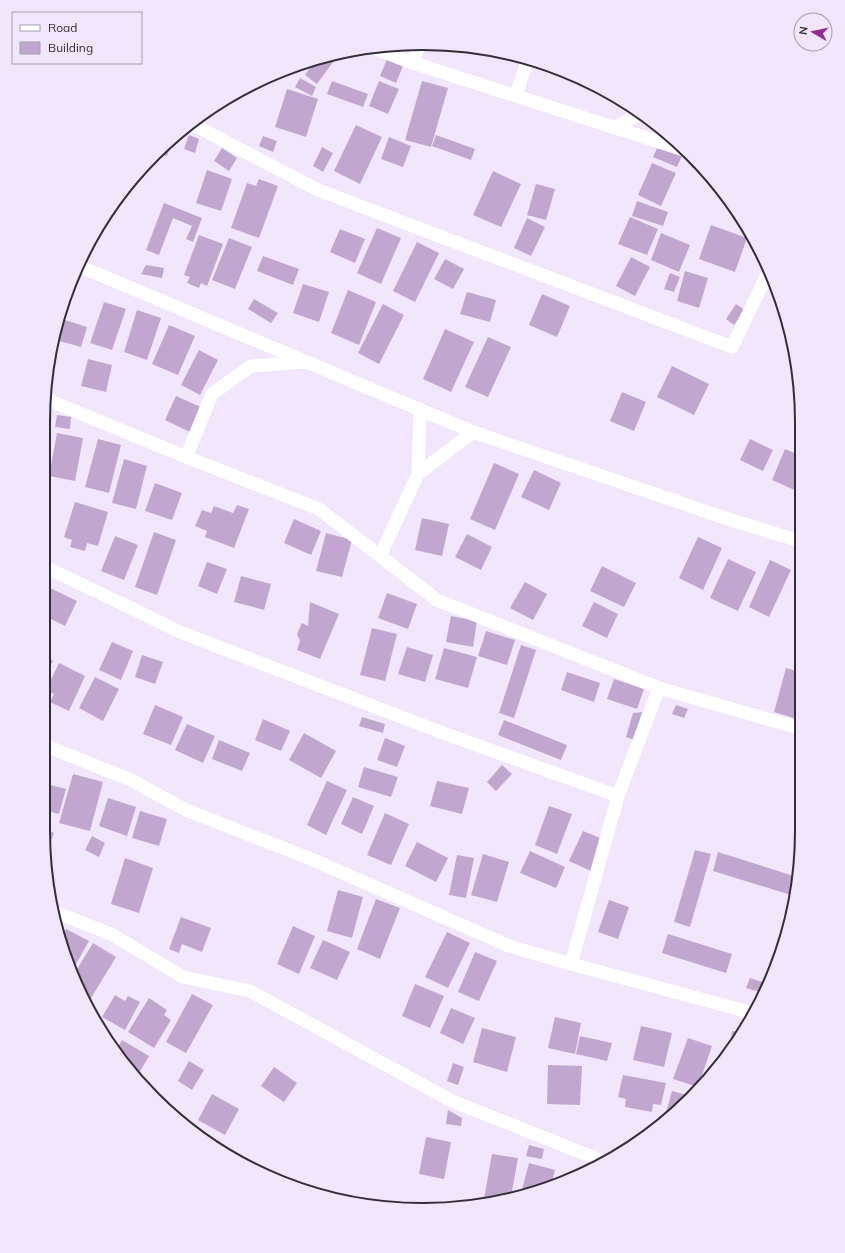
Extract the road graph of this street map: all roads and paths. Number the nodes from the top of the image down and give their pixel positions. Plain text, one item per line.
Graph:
1 (417, 50) edge
2 (385, 52) edge
3 (412, 62) junction
4 (526, 65) edge
5 (516, 95) junction
6 (635, 117) edge
7 (197, 127) edge
8 (616, 127) junction
9 (672, 146) edge
10 (84, 268) edge
11 (766, 278) edge
12 (308, 362) junction
13 (51, 401) edge
14 (420, 409) junction
15 (474, 432) junction
16 (186, 457) junction
17 (418, 474) junction
18 (795, 539) edge
19 (380, 556) junction
20 (50, 570) edge
21 (659, 688) junction
22 (795, 727) edge
23 (50, 747) edge
24 (618, 796) junction
25 (60, 914) edge
26 (571, 964) junction
27 (748, 1012) edge
28 (598, 1159) edge

1 - 3 street
2 - 3 street
3 - 5 street
4 - 5 street
5 - 8 street
6 - 8 street
7 - 11 street
8 - 9 street
10 - 12 street
12 - 14 street
12 - 16 street
13 - 16 street
14 - 15 street
14 - 17 street
15 - 17 street
15 - 18 street
16 - 19 street
17 - 19 street
19 - 21 street
20 - 24 street
21 - 22 street
21 - 24 street
23 - 26 street
24 - 26 street
25 - 28 street
26 - 27 street

